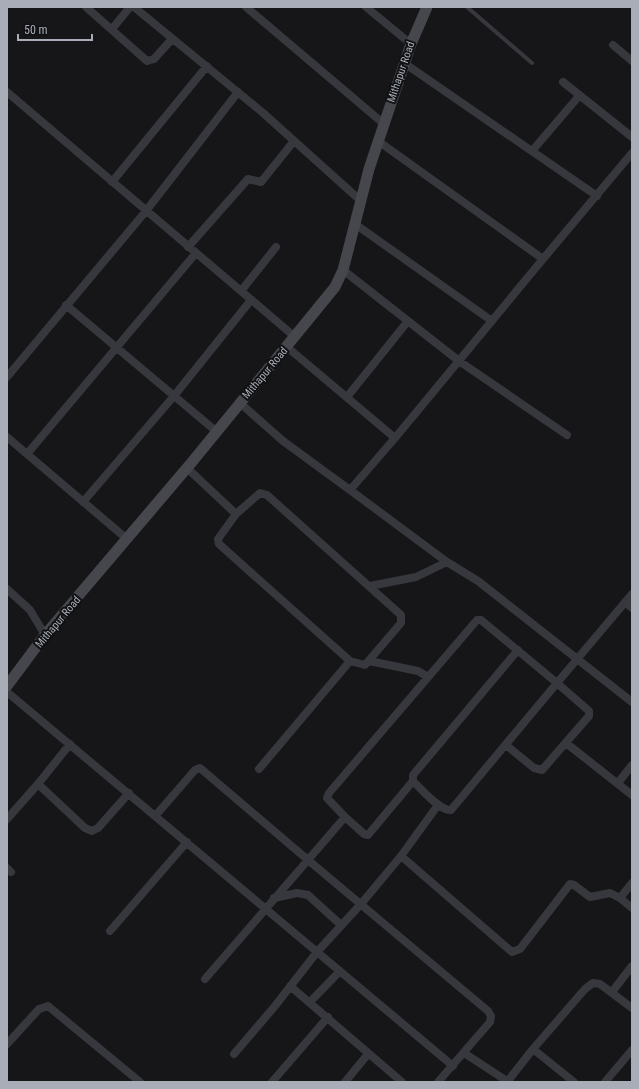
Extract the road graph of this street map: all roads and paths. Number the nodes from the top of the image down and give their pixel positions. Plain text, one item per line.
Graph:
1 (86, 7) edge
2 (130, 7) edge
3 (134, 7) edge
4 (246, 7) edge
5 (366, 7) edge
6 (427, 7) edge
7 (467, 7) edge
8 (112, 29) junction
9 (172, 40) junction
10 (411, 44) junction
11 (613, 45) dead end
12 (632, 61) edge
13 (404, 63) junction
14 (532, 63) dead end
15 (208, 66) junction
16 (563, 82) dead end
17 (7, 92) edge
18 (238, 92) junction
19 (580, 96) junction
20 (384, 124) junction
21 (632, 137) edge
22 (294, 141) junction
23 (378, 141) junction
24 (532, 151) junction
25 (632, 153) edge
26 (112, 182) junction
27 (597, 196) junction
28 (361, 200) junction
29 (146, 211) junction
30 (355, 224) junction
31 (188, 247) junction
32 (276, 247) dead end
33 (196, 253) junction
34 (543, 259) junction
35 (343, 270) junction
36 (241, 291) junction
37 (251, 300) junction
38 (66, 305) junction
39 (408, 321) junction
40 (492, 321) junction
41 (295, 337) junction
42 (287, 347) junction
43 (118, 349) junction
44 (459, 361) junction
45 (7, 377) edge
46 (174, 396) junction
47 (347, 397) junction
48 (240, 403) junction
49 (217, 432) junction
50 (567, 435) dead end
51 (7, 436) edge
52 (395, 438) junction
53 (28, 454) junction
54 (187, 468) junction
55 (350, 490) junction
56 (83, 502) junction
57 (236, 514) junction
58 (127, 540) junction
59 (447, 562) junction
60 (370, 586) junction
61 (7, 589) edge
62 (632, 594) edge
63 (625, 602) junction
64 (632, 608) edge
65 (45, 635) junction
66 (518, 650) junction
67 (576, 660) junction
68 (350, 661) junction
69 (369, 661) junction
70 (428, 677) junction
71 (557, 683) junction
72 (7, 686) edge
73 (7, 692) edge
74 (632, 702) edge
75 (566, 743) junction
76 (70, 744) junction
77 (506, 745) junction
78 (632, 765) edge
79 (259, 769) dead end
80 (413, 781) junction
81 (618, 783) junction
82 (38, 784) junction
83 (129, 793) junction
84 (632, 795) edge
85 (438, 805) junction
86 (156, 815) junction
87 (345, 818) junction
88 (7, 819) edge
89 (187, 842) junction
90 (401, 856) junction
91 (308, 860) junction
92 (632, 883) edge
93 (274, 898) junction
94 (620, 898) junction
95 (361, 904) junction
96 (265, 908) junction
97 (632, 908) edge
98 (341, 924) junction
99 (110, 931) dead end
100 (317, 952) junction
101 (632, 966) edge
102 (340, 971) junction
103 (205, 979) dead end
104 (290, 986) junction
105 (612, 992) junction
106 (310, 1002) junction
107 (632, 1008) edge
108 (328, 1017) junction
109 (7, 1044) edge
110 (533, 1049) junction
111 (632, 1050) edge
112 (464, 1053) junction
113 (234, 1054) dead end
114 (368, 1054) junction
115 (453, 1066) junction
116 (140, 1082) edge
117 (272, 1082) edge
118 (345, 1082) edge
119 (402, 1082) edge
120 (438, 1082) edge
121 (507, 1082) edge
122 (574, 1082) edge
123 (605, 1082) edge

1 - 8 street
2 - 8 street
3 - 9 street
4 - 20 street
5 - 10 street
6 - 10 street, Mithapur Road
7 - 14 lane
8 - 9 street
9 - 15 street
10 - 13 street, Mithapur Road
11 - 12 street
13 - 20 street, Mithapur Road
13 - 24 street
15 - 18 street
15 - 26 street
16 - 19 street
17 - 26 street
18 - 22 street
18 - 29 street
19 - 21 street
19 - 24 street
20 - 23 street, Mithapur Road
22 - 28 street
22 - 31 street
23 - 28 street, Mithapur Road
23 - 34 street
24 - 27 street
25 - 27 street
26 - 29 street
27 - 34 street
28 - 30 street, Mithapur Road
29 - 31 street
29 - 38 street
30 - 35 street, Mithapur Road
30 - 40 street
31 - 33 street
32 - 36 street
33 - 36 street
33 - 43 street
34 - 40 street
35 - 39 street
35 - 41 street, Mithapur Road
36 - 37 street
37 - 41 street
37 - 46 street
38 - 43 street
38 - 45 street
39 - 44 street
39 - 47 street
40 - 44 street
41 - 42 street, Mithapur Road
42 - 47 street
42 - 48 street, Mithapur Road
43 - 46 street
43 - 53 street
44 - 50 street
44 - 52 street
46 - 49 street
46 - 56 street
47 - 52 street
48 - 49 street, Mithapur Road
48 - 55 street
49 - 54 street, Mithapur Road
51 - 53 street
52 - 55 street
53 - 56 street
54 - 57 street
54 - 58 street, Mithapur Road
55 - 59 street
56 - 58 street
57 - 60 street
57 - 68 street
58 - 65 street, Mithapur Road
59 - 60 street
59 - 67 street
60 - 69 street
61 - 65 street
62 - 63 street
63 - 64 street
63 - 67 street
65 - 72 street, Mithapur Road
66 - 70 street
66 - 71 street
66 - 80 street
67 - 71 street
67 - 74 street
68 - 69 street
68 - 79 street
69 - 70 street
70 - 87 street
71 - 75 street
71 - 77 street
73 - 76 street
75 - 77 street
75 - 81 street
76 - 82 street
76 - 83 street
77 - 85 street
78 - 81 street
80 - 85 street
80 - 87 street
81 - 84 street
82 - 83 street
82 - 88 street
83 - 86 street
85 - 90 street
86 - 89 street
86 - 91 street
87 - 91 street
89 - 96 street
89 - 99 street
90 - 94 street
90 - 95 street
91 - 93 street
91 - 95 street
92 - 94 street
93 - 96 street
93 - 98 street
94 - 97 street
95 - 98 street
95 - 112 street
96 - 100 street
96 - 103 street
98 - 100 street
100 - 102 street
100 - 104 street
101 - 105 street
102 - 106 street
102 - 115 street
104 - 106 street
104 - 113 street
105 - 107 street
105 - 110 street
106 - 108 street
108 - 114 street
108 - 117 street
109 - 116 street
110 - 121 street
110 - 122 street
111 - 123 street
112 - 115 street
112 - 121 street
114 - 118 street
114 - 119 street
115 - 120 street

